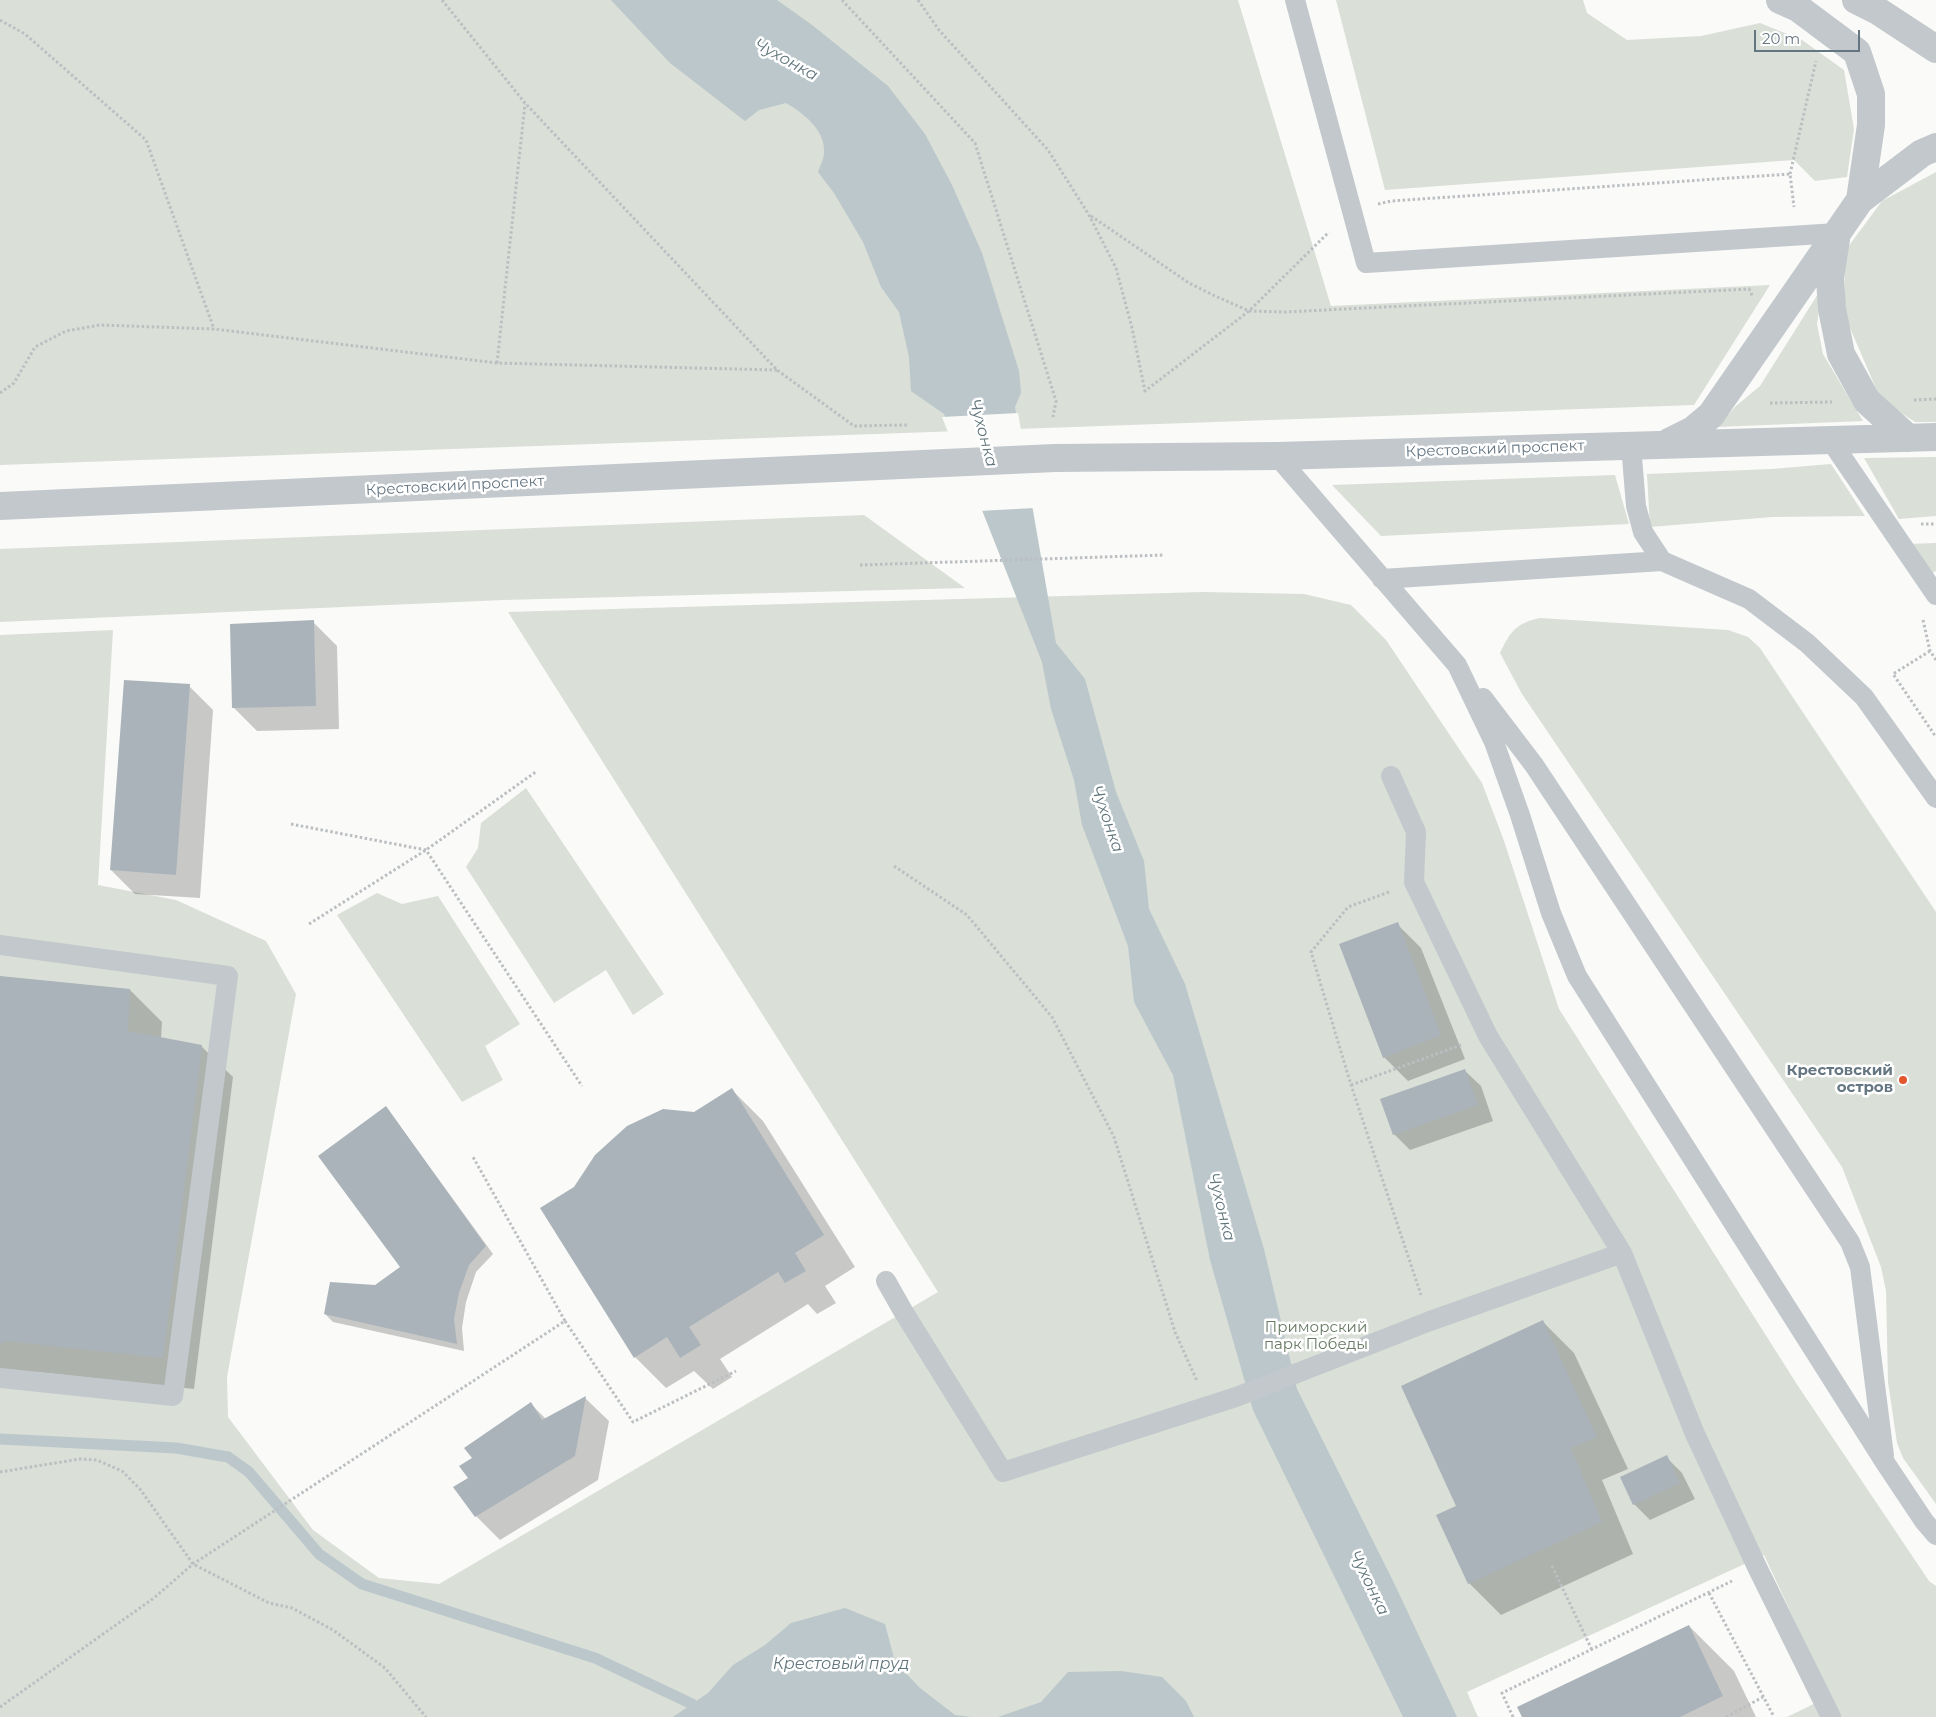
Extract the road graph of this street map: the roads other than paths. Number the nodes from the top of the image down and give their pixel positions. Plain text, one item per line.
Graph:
1 (1295, 0) edge
2 (1856, 0) edge
3 (1789, 4) edge
4 (1936, 49) edge
5 (1936, 147) edge
6 (1860, 200) junction
7 (1837, 232) junction
8 (1936, 437) edge
9 (1908, 438) junction
10 (1831, 441) junction
11 (1666, 444) junction
12 (1631, 445) junction
13 (1277, 456) junction
14 (0, 506) edge
15 (1662, 561) junction
16 (1382, 579) junction
17 (1936, 595) edge
18 (1457, 665) junction
19 (1391, 776) dead end
20 (1936, 798) edge
21 (0, 945) edge
22 (1622, 1253) junction
23 (886, 1281) dead end
24 (0, 1378) edge
25 (1884, 1461) junction
26 (1936, 1535) edge
27 (1831, 1717) edge

1 - 7 lane
2 - 4 street
3 - 6 street
5 - 6 street
6 - 7 street
7 - 9 street
7 - 11 street
8 - 9 street, Крестовский проспект
9 - 10 street, Крестовский проспект
10 - 11 street, Крестовский проспект
10 - 17 lane
11 - 12 street, Крестовский проспект
12 - 13 street, Крестовский проспект
12 - 15 lane
13 - 14 street, Крестовский проспект
13 - 16 lane
15 - 16 lane
15 - 20 lane
16 - 18 lane
18 - 25 lane
18 - 25 lane
19 - 22 lane
21 - 24 lane
22 - 23 lane
22 - 27 lane
25 - 26 lane

